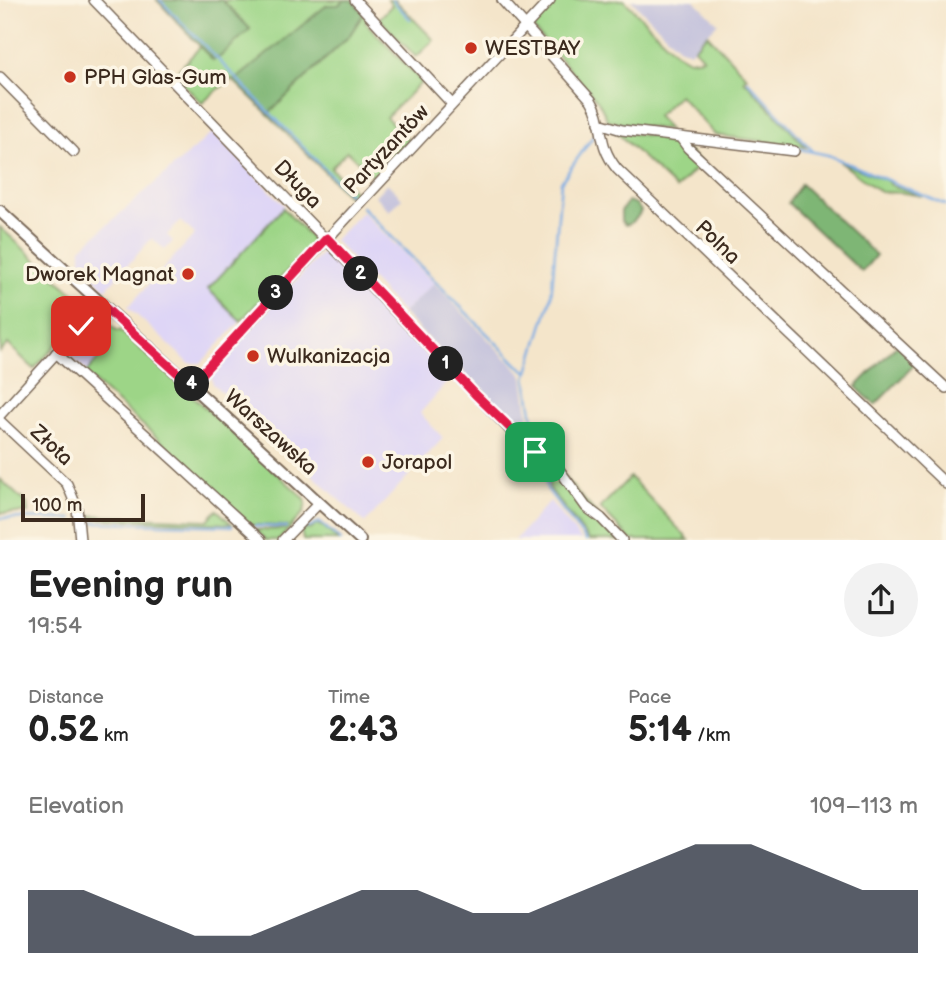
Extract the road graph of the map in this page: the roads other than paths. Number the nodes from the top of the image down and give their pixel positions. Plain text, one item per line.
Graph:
1 (94, 0) edge
2 (355, 0) edge
3 (502, 0) edge
4 (550, 0) edge
5 (526, 26) junction
6 (0, 77) edge
7 (452, 104) junction
8 (599, 123) junction
9 (680, 137) junction
10 (794, 151) dead end
11 (74, 152) dead end
12 (0, 211) edge
13 (327, 238) junction
14 (101, 304) junction
15 (56, 353) junction
16 (191, 385) junction
17 (946, 388) edge
18 (0, 415) edge
19 (0, 421) edge
20 (946, 484) edge
21 (319, 503) junction
22 (80, 540) edge
23 (261, 540) edge
24 (283, 540) edge
25 (360, 540) edge
26 (622, 540) edge

1 - 13 street, Długa
2 - 7 street
3 - 5 street, Polna
4 - 5 street, Partyzantów
5 - 7 street, Partyzantów
5 - 8 street, Polna
6 - 11 street
7 - 13 street, Partyzantów
8 - 9 street
8 - 20 street, Polna
9 - 10 street
9 - 17 street
12 - 14 street, Warszawska
13 - 16 street, Partyzantów
13 - 26 street, Długa
14 - 15 street
14 - 16 street, Warszawska
15 - 18 street
15 - 23 street
16 - 21 street, Warszawska
19 - 22 street, Złota
21 - 24 street
21 - 25 street, Warszawska

